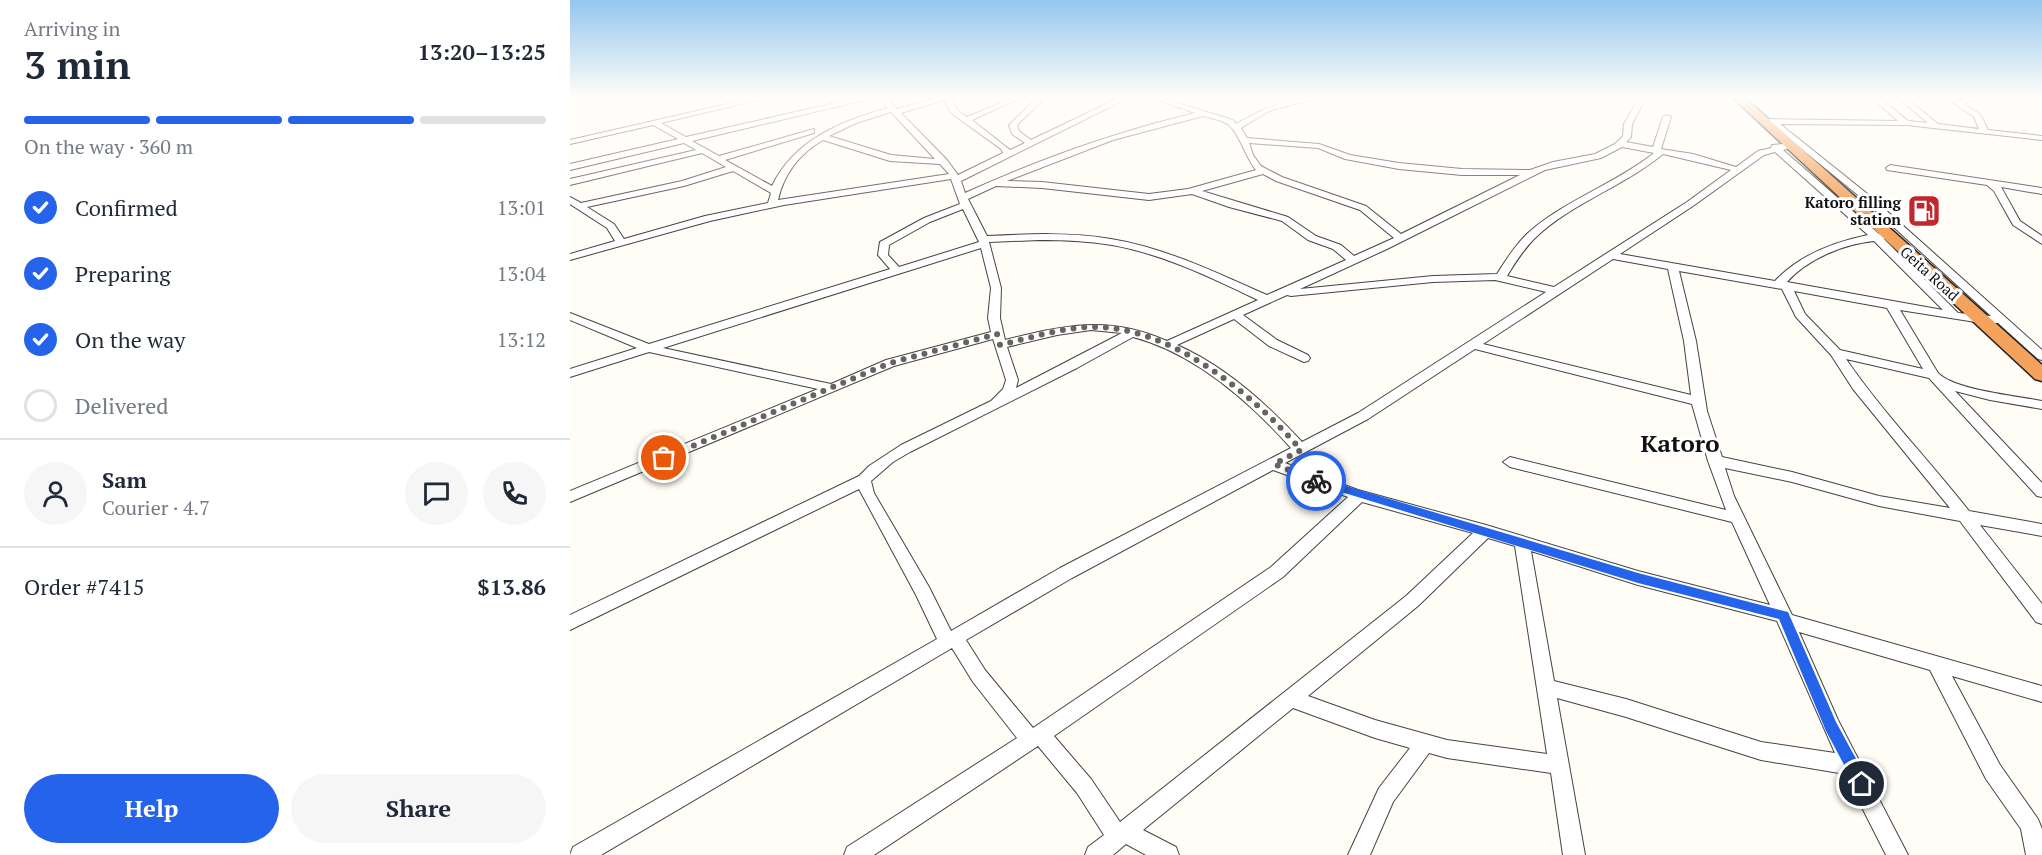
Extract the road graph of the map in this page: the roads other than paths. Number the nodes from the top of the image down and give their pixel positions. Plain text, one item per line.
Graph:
1 (591, 137) edge
2 (683, 137) edge
3 (696, 137) edge
4 (792, 137) edge
5 (822, 137) edge
6 (826, 137) edge
7 (919, 137) edge
8 (989, 137) edge
9 (1022, 137) edge
10 (1045, 137) edge
11 (1116, 137) edge
12 (1243, 137) edge
13 (1627, 137) edge
14 (1661, 137) edge
15 (1777, 137) edge
16 (1788, 137) edge
17 (687, 139) junction
18 (1245, 140) junction
19 (570, 142) edge
20 (1031, 144) junction
21 (1621, 144) junction
22 (1782, 146) junction
23 (705, 150) junction
24 (1658, 151) junction
25 (1008, 155) junction
26 (719, 159) junction
27 (944, 162) junction
28 (570, 167) edge
29 (734, 168) junction
30 (1890, 168) dead end
31 (1738, 170) junction
32 (1263, 171) junction
33 (1533, 173) junction
34 (955, 178) junction
35 (570, 182) edge
36 (996, 183) junction
37 (1990, 183) junction
38 (774, 191) junction
39 (1192, 191) junction
40 (2042, 191) edge
41 (963, 202) junction
42 (574, 203) edge
43 (772, 205) junction
44 (1883, 237) junction
45 (1400, 238) junction
46 (984, 241) junction
47 (2042, 241) edge
48 (621, 243) junction
49 (1610, 255) junction
50 (570, 257) edge
51 (1352, 260) junction
52 (1673, 266) junction
53 (896, 270) junction
54 (1501, 277) junction
55 (1782, 284) junction
56 (1556, 291) junction
57 (1280, 294) junction
58 (1268, 300) junction
59 (1891, 305) junction
60 (1234, 314) junction
61 (1954, 315) junction
62 (570, 316) edge
63 (1999, 319) junction
64 (1982, 320) junction
65 (1131, 333) junction
66 (999, 340) junction
67 (1473, 345) junction
68 (1166, 346) junction
69 (647, 348) junction
70 (1836, 353) junction
71 (2042, 356) edge
72 (1304, 358) dead end
73 (570, 373) edge
74 (2042, 375) edge
75 (1937, 379) junction
76 (832, 388) junction
77 (998, 401) junction
78 (1698, 401) junction
79 (2042, 405) edge
80 (1301, 450) junction
81 (1715, 461) junction
82 (1510, 462) dead end
83 (1274, 464) junction
84 (864, 480) junction
85 (2042, 492) edge
86 (1360, 495) junction
87 (570, 497) edge
88 (1963, 516) junction
89 (1737, 518) junction
90 (2042, 530) edge
91 (1486, 531) junction
92 (1522, 542) junction
93 (2042, 617) edge
94 (1785, 618) junction
95 (570, 623) edge
96 (951, 640) junction
97 (1936, 664) junction
98 (1546, 687) junction
99 (2042, 694) edge
100 (1290, 698) junction
101 (1035, 737) junction
102 (1425, 743) junction
103 (1559, 765) junction
104 (1853, 766) junction
105 (1121, 835) junction
106 (581, 855) edge
107 (855, 855) edge
108 (1096, 855) edge
109 (1168, 855) edge
110 (1359, 855) edge
111 (1575, 855) edge
112 (1897, 855) edge
113 (2037, 855) edge

1 - 19 street
2 - 17 street
3 - 17 street
4 - 26 street
5 - 38 street
6 - 27 street
7 - 27 street
8 - 25 street
9 - 20 street
10 - 20 street
11 - 36 street
12 - 18 street
13 - 21 street
14 - 24 street
15 - 22 highway, Geita Road
16 - 63 street
17 - 23 street
17 - 28 street
18 - 32 street
18 - 33 street
20 - 25 street
21 - 24 street
21 - 33 street
22 - 31 street
22 - 44 highway, Geita Road
23 - 26 street
23 - 35 street
24 - 31 street
24 - 54 street
25 - 34 street
26 - 29 street
27 - 34 street
29 - 38 street
29 - 42 street
30 - 37 street
31 - 49 street
32 - 39 street
32 - 45 street
33 - 45 street
34 - 41 street
34 - 43 street
36 - 39 street
36 - 41 street
37 - 40 street
37 - 47 street
38 - 43 street
39 - 51 street
41 - 46 street
41 - 53 street
42 - 48 street
43 - 48 street
44 - 55 street
44 - 61 street
44 - 64 highway, Geita Road
45 - 51 street
46 - 53 street
46 - 58 street
46 - 66 street
48 - 50 street
49 - 52 street
49 - 56 street
51 - 57 street
52 - 55 street
52 - 78 street
53 - 69 street
54 - 56 street
54 - 57 street
55 - 59 street
55 - 70 street
56 - 67 street
57 - 58 street
58 - 60 street
59 - 61 street
59 - 75 street
60 - 68 street
60 - 72 street
61 - 64 street
62 - 69 street
63 - 64 street
63 - 71 street
64 - 74 highway, Geita Road
65 - 66 street
65 - 68 street
65 - 77 street
66 - 76 street
66 - 77 street
67 - 78 street
67 - 80 street
68 - 80 street
69 - 73 street
69 - 76 street
70 - 75 street
70 - 88 street
75 - 79 street
75 - 85 street
76 - 87 street
77 - 84 street
78 - 81 street
80 - 83 street
81 - 88 street
81 - 89 street
82 - 89 street
83 - 86 street
83 - 96 street
84 - 95 street
84 - 96 street
86 - 91 street
86 - 101 street
88 - 90 street
88 - 93 street
89 - 94 street
91 - 92 street
91 - 100 street
92 - 94 street
92 - 98 street
94 - 97 street
94 - 104 street
96 - 101 street
96 - 106 street
97 - 99 street
97 - 113 street
98 - 103 street
98 - 104 street
100 - 102 street
100 - 105 street
101 - 105 street
101 - 107 street
102 - 103 street
102 - 110 street
103 - 111 street
104 - 112 street
105 - 108 street
105 - 109 street

